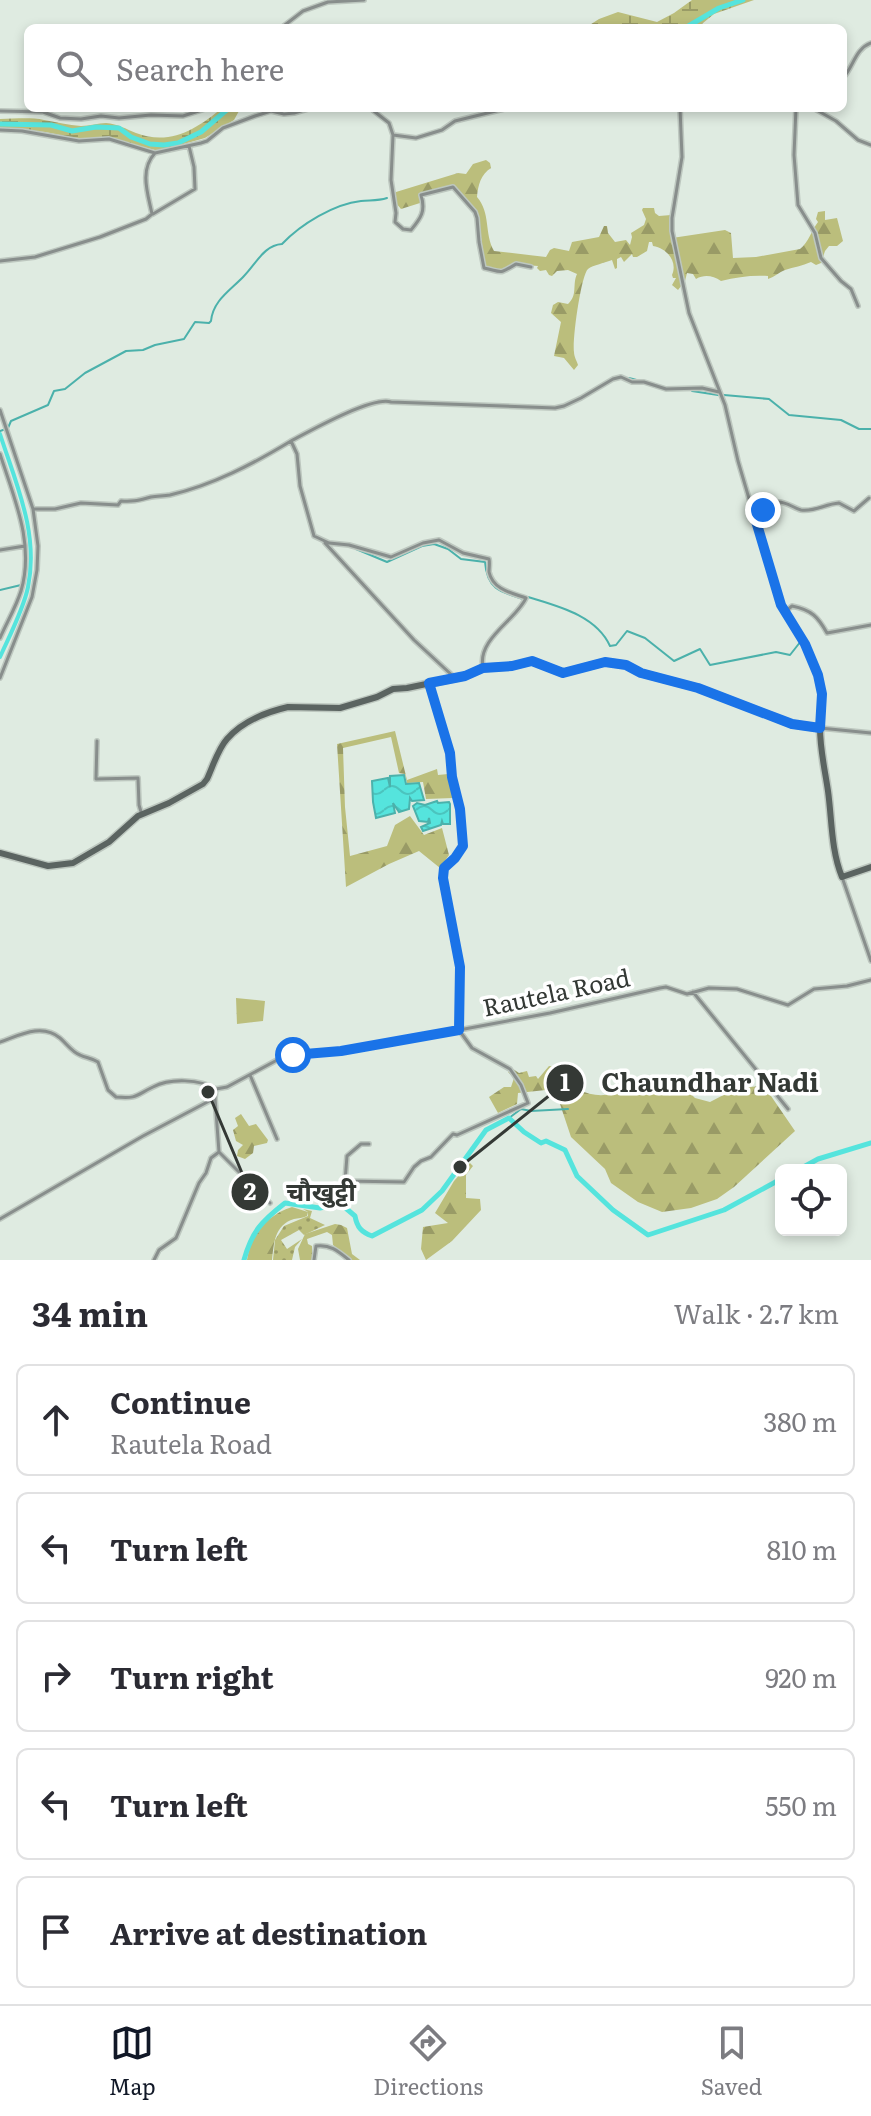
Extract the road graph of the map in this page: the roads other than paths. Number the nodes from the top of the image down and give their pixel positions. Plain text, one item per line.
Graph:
1 (364, 0) edge
2 (286, 24) edge
3 (871, 43) edge
4 (847, 73) edge
5 (0, 111) edge
6 (24, 112) edge
7 (43, 112) edge
8 (196, 112) edge
9 (268, 112) edge
10 (275, 112) edge
11 (297, 112) edge
12 (374, 112) edge
13 (492, 112) edge
14 (680, 112) edge
15 (796, 112) edge
16 (820, 112) edge
17 (0, 130) edge
18 (393, 135) junction
19 (871, 145) edge
20 (189, 146) junction
21 (155, 153) junction
22 (152, 214) junction
23 (0, 261) edge
24 (531, 267) dead end
25 (858, 306) dead end
26 (721, 392) junction
27 (0, 410) edge
28 (291, 441) junction
29 (0, 454) edge
30 (869, 498) dead end
31 (33, 509) junction
32 (753, 511) junction
33 (323, 540) junction
34 (25, 546) junction
35 (0, 550) edge
36 (785, 611) junction
37 (871, 625) edge
38 (0, 638) edge
39 (483, 668) junction
40 (0, 678) edge
41 (455, 678) junction
42 (429, 683) junction
43 (820, 728) junction
44 (871, 733) edge
45 (97, 741) dead end
46 (142, 815) junction
47 (0, 853) edge
48 (871, 867) edge
49 (842, 877) junction
50 (871, 961) edge
51 (871, 980) edge
52 (693, 992) junction
53 (459, 1030) junction
54 (0, 1042) edge
55 (250, 1075) junction
56 (216, 1089) junction
57 (215, 1098) junction
58 (788, 1109) dead end
59 (277, 1139) dead end
60 (369, 1144) dead end
61 (219, 1152) junction
62 (270, 1203) dead end
63 (0, 1219) edge
64 (154, 1260) edge
65 (314, 1260) edge
66 (349, 1260) edge

1 - 2 street
3 - 4 street
5 - 6 street
7 - 8 street
9 - 20 street
10 - 11 street
12 - 18 street
13 - 18 street
14 - 26 street
15 - 25 street
16 - 19 street
17 - 21 street
18 - 24 street
20 - 21 street
20 - 22 street
21 - 22 street
22 - 23 street
26 - 28 street
26 - 32 street
27 - 31 street
28 - 31 street
28 - 33 street
29 - 34 street
30 - 32 street
31 - 40 street
32 - 36 street
33 - 39 street
33 - 41 street
34 - 35 street
34 - 38 street
36 - 37 street
36 - 43 street
39 - 41 street
39 - 43 street
41 - 42 street
42 - 46 street
42 - 53 street
43 - 44 street
43 - 49 street
45 - 46 street
46 - 47 street
48 - 49 street
49 - 50 street
51 - 52 street, Rautela Road
52 - 53 street, Rautela Road
52 - 58 street
53 - 55 street, Rautela Road
53 - 60 street
54 - 56 street
55 - 56 street, Rautela Road
55 - 59 street
56 - 57 street
57 - 61 street
57 - 63 street
61 - 62 street
61 - 64 street
65 - 66 street

